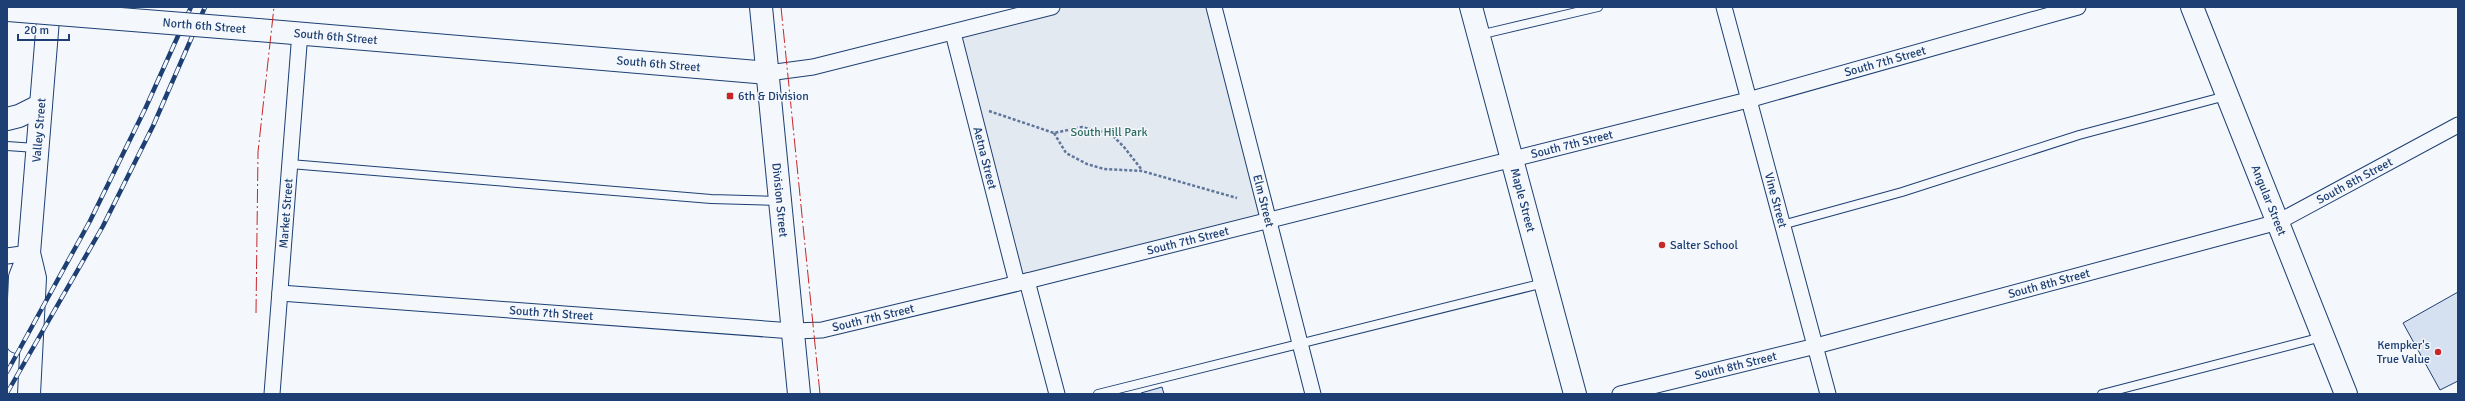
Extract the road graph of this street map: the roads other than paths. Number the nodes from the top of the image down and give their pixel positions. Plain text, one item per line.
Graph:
1 (49, 7) edge
2 (761, 7) edge
3 (1052, 7) edge
4 (1214, 7) edge
5 (1471, 7) edge
6 (1598, 7) edge
7 (1724, 7) edge
8 (2078, 7) edge
9 (2192, 7) edge
10 (7, 10) edge
11 (258, 30) joint
12 (300, 32) junction
13 (953, 33) junction
14 (1478, 36) junction
15 (768, 73) junction
16 (2228, 95) junction
17 (1748, 100) junction
18 (41, 105) junction
19 (7, 119) edge
20 (2458, 125) edge
21 (7, 146) edge
22 (38, 148) junction
23 (1511, 158) junction
24 (290, 164) junction
25 (780, 201) junction
26 (1268, 220) junction
27 (2278, 222) junction
28 (1782, 225) junction
29 (29, 253) junction
30 (7, 256) edge
31 (1022, 282) junction
32 (1545, 283) junction
33 (280, 293) junction
34 (794, 331) junction
35 (2324, 337) junction
36 (1300, 345) junction
37 (1816, 346) junction
38 (14, 394) edge
39 (29, 394) edge
40 (272, 394) edge
41 (799, 394) edge
42 (1057, 394) edge
43 (1098, 394) edge
44 (1313, 394) edge
45 (1575, 394) edge
46 (1620, 394) edge
47 (1828, 394) edge
48 (2102, 394) edge
49 (2346, 394) edge

1 - 18 street, Valley Street
2 - 15 street, Division Street
3 - 13 street, South 6th Street
4 - 26 street, Elm Street
5 - 14 street, Maple Street
6 - 14 lane
7 - 17 street, Vine Street
8 - 17 street, South 7th Street
9 - 16 street, Angular Street
10 - 11 street, North 6th Street, bridge
11 - 12 street, South 6th Street
12 - 15 street, South 6th Street
12 - 24 street, Market Street
13 - 15 street, South 6th Street
13 - 31 street, Aetna Street
14 - 23 street, Maple Street
15 - 25 street, Division Street
16 - 27 street, Angular Street
16 - 28 lane
17 - 23 street, South 7th Street
17 - 28 street, Vine Street
18 - 19 street
18 - 22 street, Valley Street
20 - 27 street, South 8th Street
21 - 22 lane
22 - 29 street, Valley Street
23 - 26 street, South 7th Street
23 - 32 street, Maple Street
24 - 25 lane
24 - 33 street, Market Street
25 - 34 street, Division Street
26 - 31 street, South 7th Street
26 - 36 street, Elm Street
27 - 35 street, Angular Street
27 - 37 street, South 8th Street
28 - 37 street, Vine Street
29 - 30 street
29 - 38 street, Valley Street
29 - 39 street, Valley Street
31 - 34 street, South 7th Street
31 - 42 street, Aetna Street
32 - 36 lane
32 - 45 street, Maple Street
33 - 34 street, South 7th Street
33 - 40 street, Market Street
34 - 41 street, Division Street
35 - 48 lane
35 - 49 street, Angular Street
36 - 43 lane
36 - 44 street, Elm Street
37 - 46 street, South 8th Street
37 - 47 street, Vine Street

